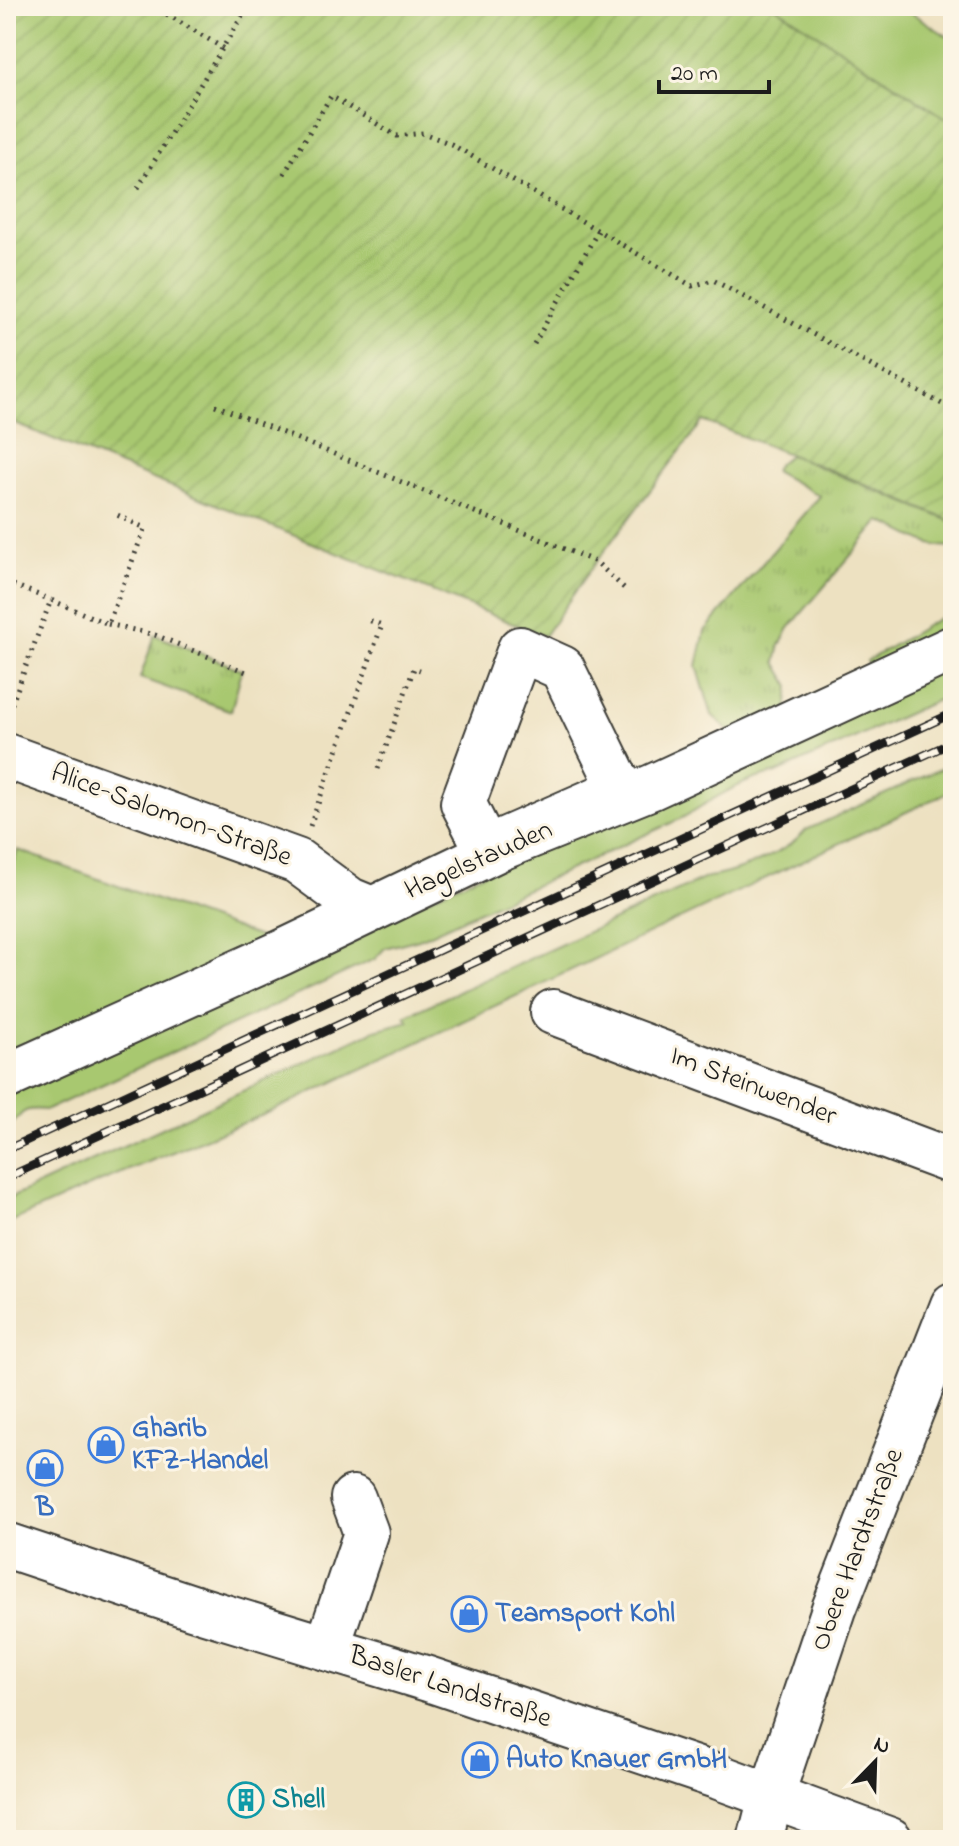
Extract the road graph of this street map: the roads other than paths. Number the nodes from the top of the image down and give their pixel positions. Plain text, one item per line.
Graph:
1 (953, 648) edge
2 (6, 756) edge
3 (372, 909) junction
4 (553, 1012) dead end
5 (6, 1077) edge
6 (953, 1162) edge
7 (953, 1305) edge
8 (353, 1498) dead end
9 (6, 1545) edge
10 (327, 1648) junction
11 (771, 1797) junction
12 (760, 1840) edge
13 (890, 1840) edge

1 - 3 street, Hagelstauden
2 - 3 street, Alice-Salomon-Straße
3 - 5 street, Hagelstauden
4 - 6 street, Im Steinwender
7 - 11 street, Obere Hardtstraße
8 - 10 street
9 - 10 street, Basler Landstraße
10 - 11 street, Basler Landstraße
11 - 12 street, Obere Hardtstraße
11 - 13 street, Basler Landstraße

